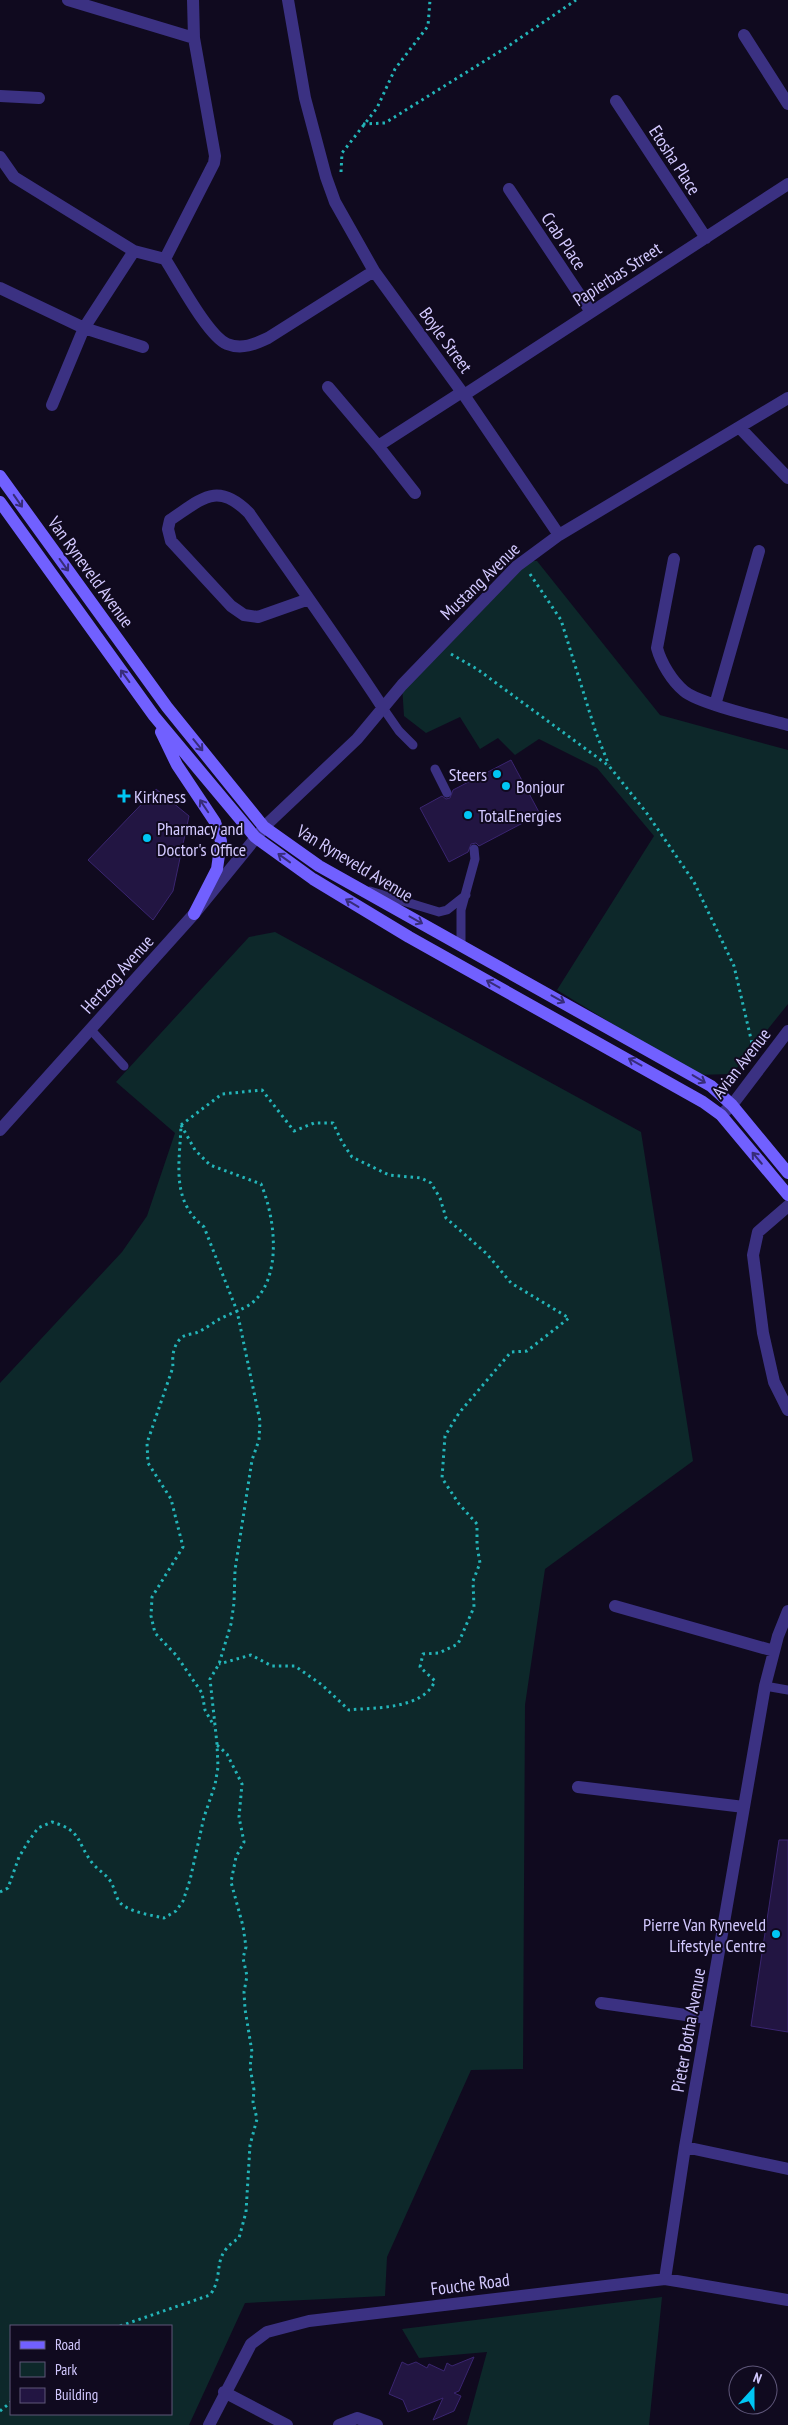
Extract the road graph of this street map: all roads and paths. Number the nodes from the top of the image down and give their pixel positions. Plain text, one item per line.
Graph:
1 (68, 0) edge
2 (193, 0) edge
3 (288, 0) edge
4 (430, 0) edge
5 (576, 0) edge
6 (744, 35) dead end
7 (194, 38) junction
8 (0, 96) edge
9 (39, 98) dead end
10 (616, 101) dead end
11 (788, 104) edge
12 (363, 124) junction
13 (0, 157) edge
14 (788, 184) edge
15 (509, 189) dead end
16 (335, 202) junction
17 (706, 238) junction
18 (134, 251) junction
19 (166, 259) junction
20 (374, 271) junction
21 (0, 288) edge
22 (591, 312) junction
23 (84, 328) junction
24 (143, 348) dead end
25 (328, 387) dead end
26 (463, 393) junction
27 (788, 398) edge
28 (52, 405) dead end
29 (740, 428) junction
30 (378, 446) junction
31 (0, 476) edge
32 (788, 478) edge
33 (415, 493) dead end
34 (0, 502) edge
35 (559, 535) junction
36 (759, 551) dead end
37 (674, 559) dead end
38 (523, 560) junction
39 (309, 599) junction
40 (439, 645) junction
41 (715, 705) junction
42 (383, 708) junction
43 (154, 716) junction
44 (788, 725) edge
45 (413, 745) dead end
46 (609, 766) junction
47 (435, 769) dead end
48 (447, 794) dead end
49 (264, 827) junction
50 (255, 837) junction
51 (474, 849) dead end
52 (358, 888) junction
53 (466, 895) junction
54 (194, 914) junction
55 (461, 945) junction
56 (90, 1030) junction
57 (788, 1031) edge
58 (124, 1066) dead end
59 (760, 1066) junction
60 (732, 1105) junction
61 (721, 1116) junction
62 (181, 1125) junction
63 (0, 1130) edge
64 (788, 1173) edge
65 (788, 1195) edge
66 (788, 1206) edge
67 (237, 1311) junction
68 (788, 1410) edge
69 (615, 1606) dead end
70 (788, 1611) edge
71 (774, 1651) junction
72 (219, 1664) junction
73 (765, 1686) junction
74 (788, 1690) edge
75 (214, 1726) junction
76 (217, 1744) junction
77 (578, 1787) dead end
78 (744, 1807) junction
79 (0, 1892) edge
80 (601, 2003) dead end
81 (707, 2018) junction
82 (685, 2147) junction
83 (788, 2169) edge
84 (666, 2280) junction
85 (788, 2300) edge
86 (123, 2325) edge
87 (224, 2392) junction
88 (10, 2403) edge
89 (0, 2411) edge
90 (208, 2425) edge
91 (288, 2425) edge
92 (339, 2425) edge
93 (378, 2425) edge

1 - 7 street
2 - 7 street
3 - 16 street, Boyle Street
4 - 12 path
5 - 12 path
6 - 11 street
7 - 19 street
8 - 9 street
10 - 17 street, Etosha Place
12 - 16 path
13 - 18 street
14 - 17 street, Papierbas Street
15 - 22 street, Crab Place
16 - 20 street, Boyle Street
17 - 22 street, Papierbas Street
18 - 19 street
18 - 23 street
19 - 20 street
20 - 26 street, Boyle Street
21 - 23 street
22 - 26 street, Papierbas Street
23 - 24 street
23 - 28 street
25 - 30 street
26 - 30 street, Papierbas Street
26 - 35 street, Boyle Street
27 - 29 street, Mustang Avenue
29 - 32 street
29 - 35 street, Mustang Avenue
30 - 33 street
31 -> 49 main road, Van Ryneveld Avenue
43 -> 34 main road, Van Ryneveld Avenue
35 - 38 street, Mustang Avenue
36 - 41 street
37 - 41 street
38 - 40 street, Mustang Avenue
38 - 46 path
39 - 39 street
39 - 42 street
40 - 42 street, Mustang Avenue
40 - 46 path
41 - 44 street
42 - 45 lane
42 - 49 street, Mustang Avenue
43 - 50 main road, Van Ryneveld Avenue
54 -> 43 main road
46 - 59 path
47 - 48 lane
49 - 50 street, Mustang Avenue
49 - 52 main road, Van Ryneveld Avenue
50 - 54 street, Hertzog Avenue
61 -> 50 main road, Van Ryneveld Avenue
51 - 53 lane
52 - 53 lane
52 -> 55 main road, Van Ryneveld Avenue
53 - 55 lane
54 - 56 street, Hertzog Avenue
55 -> 60 main road, Van Ryneveld Avenue
56 - 58 lane
56 - 63 street, Hertzog Avenue
57 - 59 street, Avian Avenue
59 - 60 street, Avian Avenue
60 - 61 street, Avian Avenue
60 - 64 main road, Van Ryneveld Avenue
65 -> 61 main road, Van Ryneveld Avenue
62 - 67 path
62 - 67 path
62 - 72 path
66 - 68 street
67 - 72 path
67 - 75 path
69 - 71 street
70 - 71 street, Pieter Botha Avenue
71 - 73 street, Pieter Botha Avenue
72 - 75 path
73 - 74 lane
73 - 78 street, Pieter Botha Avenue
75 - 76 path
76 - 79 path
76 - 86 path
77 - 78 street
78 - 81 street, Pieter Botha Avenue
80 - 81 street
81 - 82 street, Pieter Botha Avenue
82 - 83 street
82 - 84 street, Pieter Botha Avenue
84 - 85 street, Fouche Road
84 - 87 street, Fouche Road
87 - 90 street, Fouche Road
87 - 91 street
88 - 89 path
92 - 93 street

